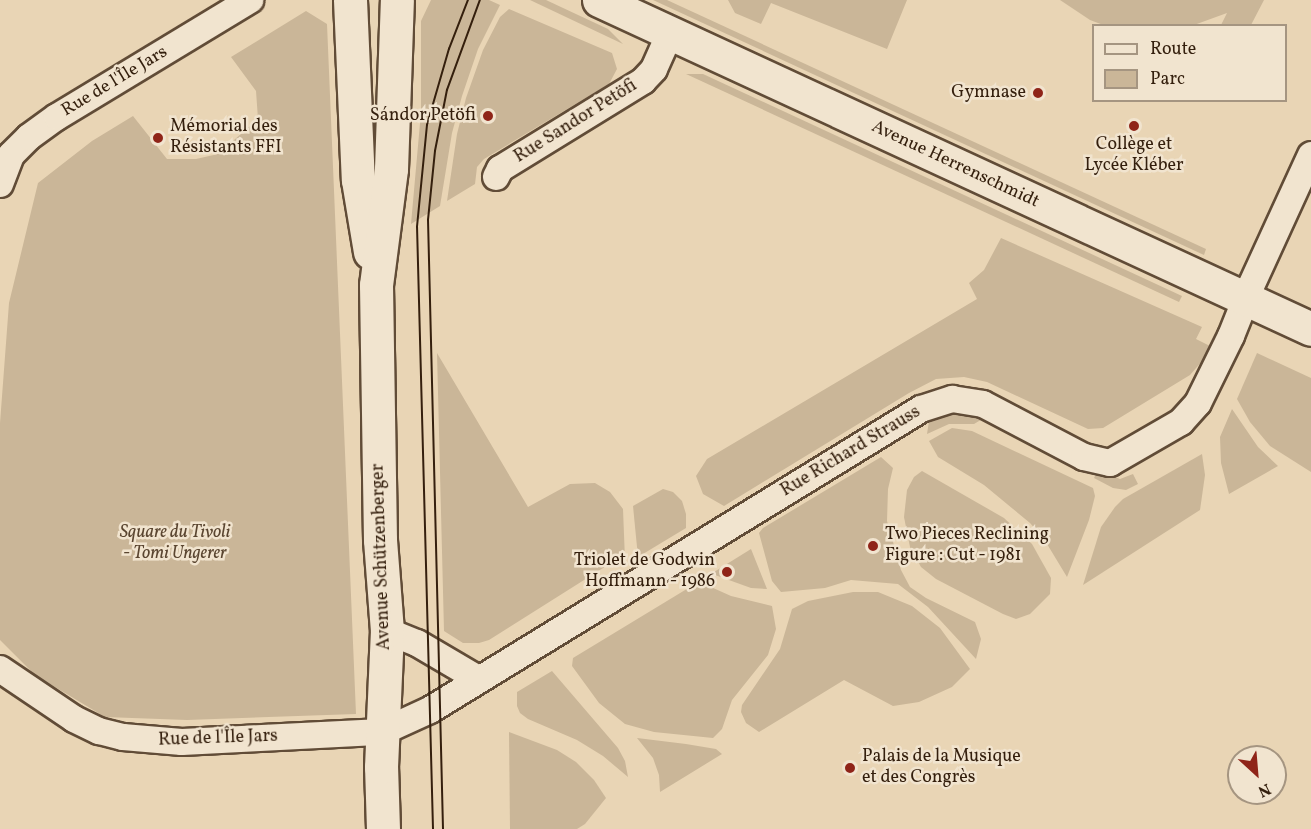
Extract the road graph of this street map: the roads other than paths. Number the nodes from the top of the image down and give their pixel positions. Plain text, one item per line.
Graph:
1 (250, 0) edge
2 (350, 0) edge
3 (398, 0) edge
4 (599, 0) edge
5 (669, 33) junction
6 (1311, 155) edge
7 (496, 177) dead end
8 (0, 184) edge
9 (376, 285) junction
10 (1246, 300) junction
11 (1311, 329) edge
12 (387, 631) junction
13 (0, 669) edge
14 (478, 679) junction
15 (382, 732) junction
16 (383, 829) edge

1 - 8 street, Rue de l'Île Jars
2 - 9 main road, Avenue Schützenberger
3 - 9 main road, Avenue Schützenberger
4 - 5 main road, Avenue Herrenschmidt
5 - 7 street, Rue Sandor Petöfi
5 - 10 main road, Avenue Herrenschmidt
6 - 10 street, Rue Richard Strauss
9 - 12 main road, Avenue Schützenberger
10 - 11 main road, Avenue Herrenschmidt
10 - 14 street, Rue Richard Strauss
12 - 14 street
12 - 15 main road, Avenue Schützenberger
13 - 15 street, Rue de l'Île Jars
14 - 15 street, Rue Richard Strauss
15 - 16 main road, Avenue Schützenberger

